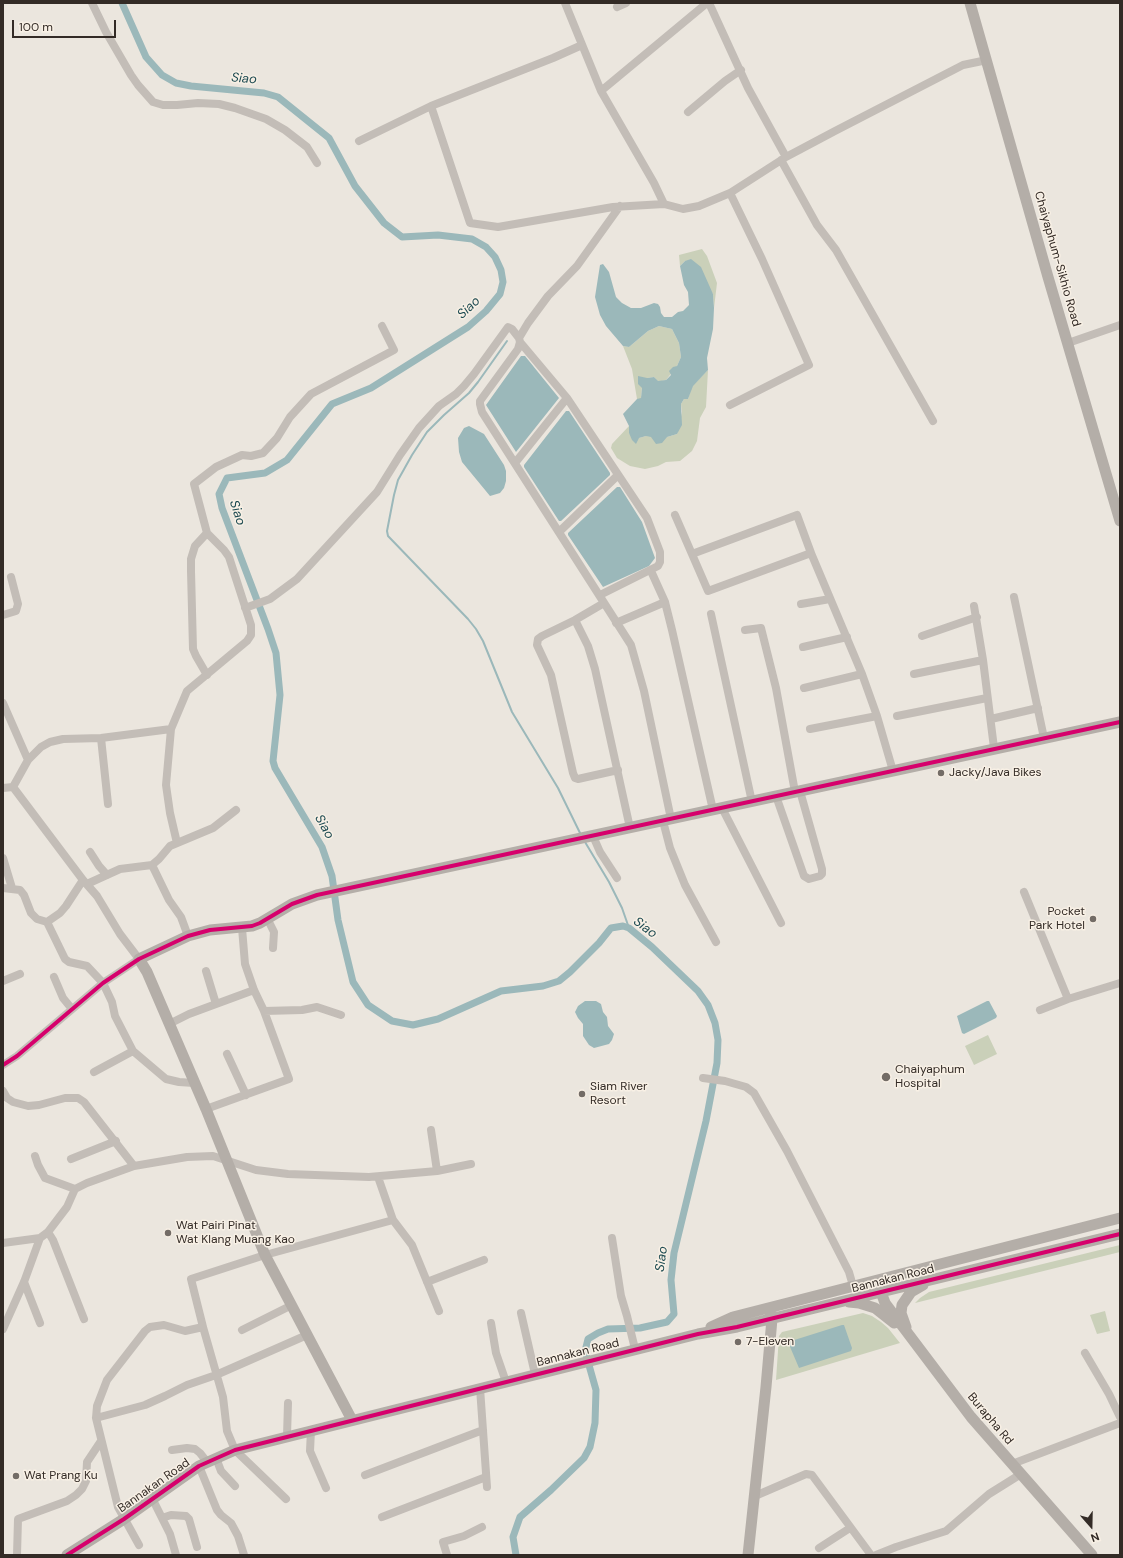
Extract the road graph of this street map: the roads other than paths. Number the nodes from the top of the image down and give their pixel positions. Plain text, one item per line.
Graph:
1 (92, 3) edge
2 (565, 3) edge
3 (626, 3) edge
4 (708, 3) edge
5 (970, 3) edge
6 (617, 7) dead end
7 (582, 45) junction
8 (987, 60) junction
9 (741, 70) junction
10 (601, 91) junction
11 (431, 106) junction
12 (688, 112) dead end
13 (359, 141) dead end
14 (784, 159) junction
15 (317, 163) dead end
16 (730, 193) junction
17 (664, 204) junction
18 (620, 206) junction
19 (1120, 324) edge
20 (382, 326) dead end
21 (517, 336) junction
22 (1068, 343) junction
23 (568, 398) junction
24 (730, 405) dead end
25 (933, 421) dead end
26 (515, 463) junction
27 (618, 475) junction
28 (675, 514) dead end
29 (1120, 521) edge
30 (559, 532) junction
31 (207, 533) junction
32 (811, 553) junction
33 (692, 554) junction
34 (651, 571) junction
35 (11, 577) dead end
36 (600, 595) junction
37 (1014, 597) dead end
38 (830, 599) junction
39 (665, 602) junction
40 (604, 603) junction
41 (802, 604) dead end
42 (974, 606) dead end
43 (246, 607) junction
44 (711, 614) dead end
45 (3, 615) edge
46 (976, 618) junction
47 (575, 620) junction
48 (616, 623) junction
49 (745, 630) dead end
50 (922, 636) dead end
51 (847, 637) junction
52 (803, 646) dead end
53 (983, 660) junction
54 (862, 674) junction
55 (914, 674) dead end
56 (207, 675) junction
57 (804, 688) dead end
58 (987, 698) junction
59 (3, 703) edge
60 (1038, 708) junction
61 (877, 716) junction
62 (897, 716) dead end
63 (991, 719) junction
64 (1120, 722) edge
65 (171, 729) junction
66 (810, 729) dead end
67 (101, 738) junction
68 (1044, 738) junction
69 (994, 748) junction
70 (28, 760) junction
71 (618, 770) junction
72 (893, 771) junction
73 (13, 787) junction
74 (3, 788) edge
75 (798, 792) junction
76 (776, 796) junction
77 (752, 802) junction
78 (108, 804) dead end
79 (717, 809) junction
80 (236, 810) dead end
81 (667, 820) junction
82 (630, 828) junction
83 (591, 837) junction
84 (178, 843) junction
85 (90, 852) dead end
86 (3, 858) edge
87 (152, 865) junction
88 (106, 874) junction
89 (617, 878) dead end
90 (85, 882) junction
91 (3, 888) edge
92 (12, 888) junction
93 (1024, 892) dead end
94 (267, 918) junction
95 (47, 922) junction
96 (781, 923) dead end
97 (242, 928) junction
98 (188, 936) junction
99 (716, 942) dead end
100 (273, 948) dead end
101 (139, 959) junction
102 (206, 971) dead end
103 (20, 974) dead end
104 (54, 977) dead end
105 (3, 981) edge
106 (103, 983) junction
107 (1120, 983) edge
108 (254, 990) junction
109 (1068, 1000) junction
110 (216, 1004) junction
111 (72, 1008) junction
112 (1040, 1010) dead end
113 (264, 1011) junction
114 (341, 1015) dead end
115 (169, 1024) junction
116 (133, 1051) junction
117 (227, 1054) dead end
118 (3, 1063) edge
119 (94, 1072) dead end
120 (703, 1078) dead end
121 (194, 1083) junction
122 (3, 1091) edge
123 (246, 1095) junction
124 (206, 1109) junction
125 (431, 1130) dead end
126 (116, 1141) junction
127 (35, 1156) dead end
128 (71, 1159) dead end
129 (225, 1159) junction
130 (471, 1164) dead end
131 (134, 1166) junction
132 (437, 1171) junction
133 (378, 1177) junction
134 (75, 1189) junction
135 (1120, 1218) edge
136 (394, 1220) junction
137 (1084, 1228) junction
138 (48, 1232) junction
139 (1120, 1234) edge
140 (40, 1238) junction
141 (612, 1238) dead end
142 (3, 1242) edge
143 (1088, 1242) junction
144 (265, 1255) junction
145 (484, 1260) dead end
146 (956, 1260) junction
147 (960, 1273) junction
148 (936, 1279) junction
149 (878, 1280) junction
150 (24, 1282) junction
151 (427, 1282) junction
152 (854, 1286) junction
153 (881, 1292) junction
154 (843, 1302) junction
155 (292, 1305) junction
156 (439, 1310) dead end
157 (520, 1313) dead end
158 (771, 1313) junction
159 (84, 1319) dead end
160 (40, 1323) dead end
161 (491, 1323) dead end
162 (203, 1327) junction
163 (3, 1329) edge
164 (242, 1330) dead end
165 (307, 1335) junction
166 (909, 1336) junction
167 (634, 1344) junction
168 (1085, 1353) dead end
169 (535, 1374) junction
170 (216, 1375) junction
171 (506, 1382) junction
172 (480, 1388) junction
173 (288, 1403) dead end
174 (1120, 1417) edge
175 (96, 1418) junction
176 (352, 1420) junction
177 (1120, 1423) edge
178 (311, 1430) junction
179 (483, 1430) junction
180 (287, 1436) junction
181 (101, 1441) junction
182 (172, 1450) dead end
183 (235, 1450) junction
184 (207, 1462) junction
185 (1012, 1464) junction
186 (1020, 1474) junction
187 (365, 1475) dead end
188 (486, 1478) junction
189 (234, 1486) dead end
190 (487, 1487) dead end
191 (326, 1488) dead end
192 (755, 1496) junction
193 (286, 1499) dead end
194 (153, 1500) junction
195 (382, 1517) dead end
196 (162, 1518) junction
197 (124, 1519) junction
198 (482, 1527) dead end
199 (850, 1528) junction
200 (139, 1545) dead end
201 (197, 1547) dead end
202 (819, 1548) dead end
203 (17, 1555) edge
204 (67, 1555) edge
205 (176, 1555) edge
206 (244, 1555) edge
207 (447, 1555) edge
208 (748, 1555) edge
209 (871, 1555) edge
210 (876, 1555) edge
211 (1092, 1555) edge

1 - 15 street
2 - 7 street
3 - 6 street
4 - 9 street
4 - 10 street
5 - 8 street, Chaiyaphum-Sikhio Road
7 - 10 street
7 - 11 street
8 - 14 street
8 - 22 street, Chaiyaphum-Sikhio Road
9 - 12 street
9 - 14 street
10 - 17 street
11 - 13 street
11 - 18 street
14 - 16 street
14 - 25 street
16 - 17 street
16 - 24 street
17 - 18 street
18 - 21 street
19 - 22 street
20 - 31 street
21 - 23 street
21 - 26 street
21 - 43 street
22 - 29 street, Chaiyaphum-Sikhio Road
23 - 26 street
23 - 27 street
26 - 30 street
27 - 30 street
27 - 34 street
28 - 33 street
30 - 36 street
31 - 43 street
31 - 56 street
32 - 33 street
32 - 33 street
32 - 38 street
34 - 36 street
34 - 39 street
35 - 45 street
36 - 40 street
37 - 60 street
38 - 41 street
38 - 51 street
39 - 48 street
39 - 79 street
40 - 47 street
40 - 48 street
42 - 46 street
43 - 56 street
44 - 77 street
46 - 50 street
46 - 53 street
47 - 71 street
47 - 71 street
48 - 81 street
49 - 75 street
51 - 52 street
51 - 54 street
53 - 55 street
53 - 58 street
54 - 57 street
54 - 61 street
56 - 65 street
58 - 62 street
58 - 63 street
59 - 70 street
60 - 63 street
60 - 68 street
61 - 66 street
61 - 72 street
63 - 69 street
64 - 68 street
65 - 67 street
65 - 84 street
67 - 70 street
67 - 78 street
68 - 69 street
69 - 72 street
70 - 73 street
71 - 82 street
72 - 75 street
73 - 74 street
73 - 90 street
75 - 76 street
75 - 76 street
76 - 77 street
77 - 79 street
79 - 81 street
79 - 96 street
80 - 84 street
81 - 82 street
81 - 99 street
82 - 83 street
83 - 89 street
83 - 94 street
84 - 87 street
85 - 88 street
86 - 92 street
87 - 88 street
87 - 98 street
88 - 90 street
90 - 95 street
90 - 101 street
91 - 92 street
92 - 95 street
93 - 109 street
94 - 97 street
94 - 100 street
95 - 106 street
97 - 98 street
97 - 108 street
98 - 101 street
101 - 106 street
101 - 115 street
102 - 110 street
103 - 105 street
104 - 111 street
106 - 111 street
106 - 116 street
107 - 109 street
108 - 110 street
108 - 113 street
109 - 112 street
110 - 115 street
111 - 118 street
113 - 114 street
113 - 123 street
115 - 121 street
116 - 119 street
116 - 121 street
117 - 123 street
120 - 152 street
121 - 124 street
122 - 126 street
123 - 124 street
124 - 129 street
125 - 132 street
126 - 128 street
126 - 131 street
127 - 134 street
129 - 131 street
129 - 133 street
129 - 144 street
130 - 132 street
131 - 134 street
132 - 133 street
133 - 136 street
134 - 138 street
135 - 137 street, Bannakan Road
136 - 144 street
136 - 151 street
137 - 143 street
137 - 146 street, Bannakan Road
138 - 140 street
138 - 159 street
139 - 143 street, Bannakan Road
140 - 142 street
140 - 150 street
141 - 167 street
143 - 147 street, Bannakan Road
144 - 155 street
144 - 162 street
145 - 151 street
146 - 147 street
146 - 149 street, Bannakan Road
147 - 148 street, Bannakan Road
148 - 153 street, Bannakan Road
148 - 166 street
149 - 152 street, Bannakan Road
149 - 153 street
150 - 160 street
150 - 163 street
151 - 156 street
152 - 158 street, Bannakan Road
153 - 154 street, Bannakan Road
153 - 166 street, Burapha Rd
154 - 158 street, Bannakan Road
154 - 166 street
155 - 164 street
155 - 165 street
157 - 169 street
158 - 167 street, Bannakan Road
158 - 192 street
161 - 171 street
162 - 170 street
162 - 175 street
165 - 170 street
165 - 176 street
166 - 185 street, Burapha Rd
167 - 169 street, Bannakan Road
168 - 174 street
169 - 171 street, Bannakan Road
170 - 175 street
170 - 183 street
171 - 172 street, Bannakan Road
172 - 176 street, Bannakan Road
172 - 179 street
173 - 180 street
175 - 181 street
176 - 178 street, Bannakan Road
177 - 185 street
178 - 180 street, Bannakan Road
178 - 191 street
179 - 187 street
179 - 188 street
180 - 183 street, Bannakan Road
181 - 197 street
181 - 203 street
182 - 184 street
183 - 184 street, Bannakan Road
183 - 193 street
184 - 189 street
184 - 194 street, Bannakan Road
184 - 206 street
185 - 186 street, Burapha Rd
186 - 210 street
186 - 211 street, Burapha Rd
188 - 190 street
188 - 195 street
192 - 199 street
192 - 208 street
194 - 196 street
194 - 197 street, Bannakan Road
196 - 201 street
196 - 205 street
197 - 200 street
197 - 204 street, Bannakan Road
198 - 207 street
199 - 202 street
199 - 209 street

